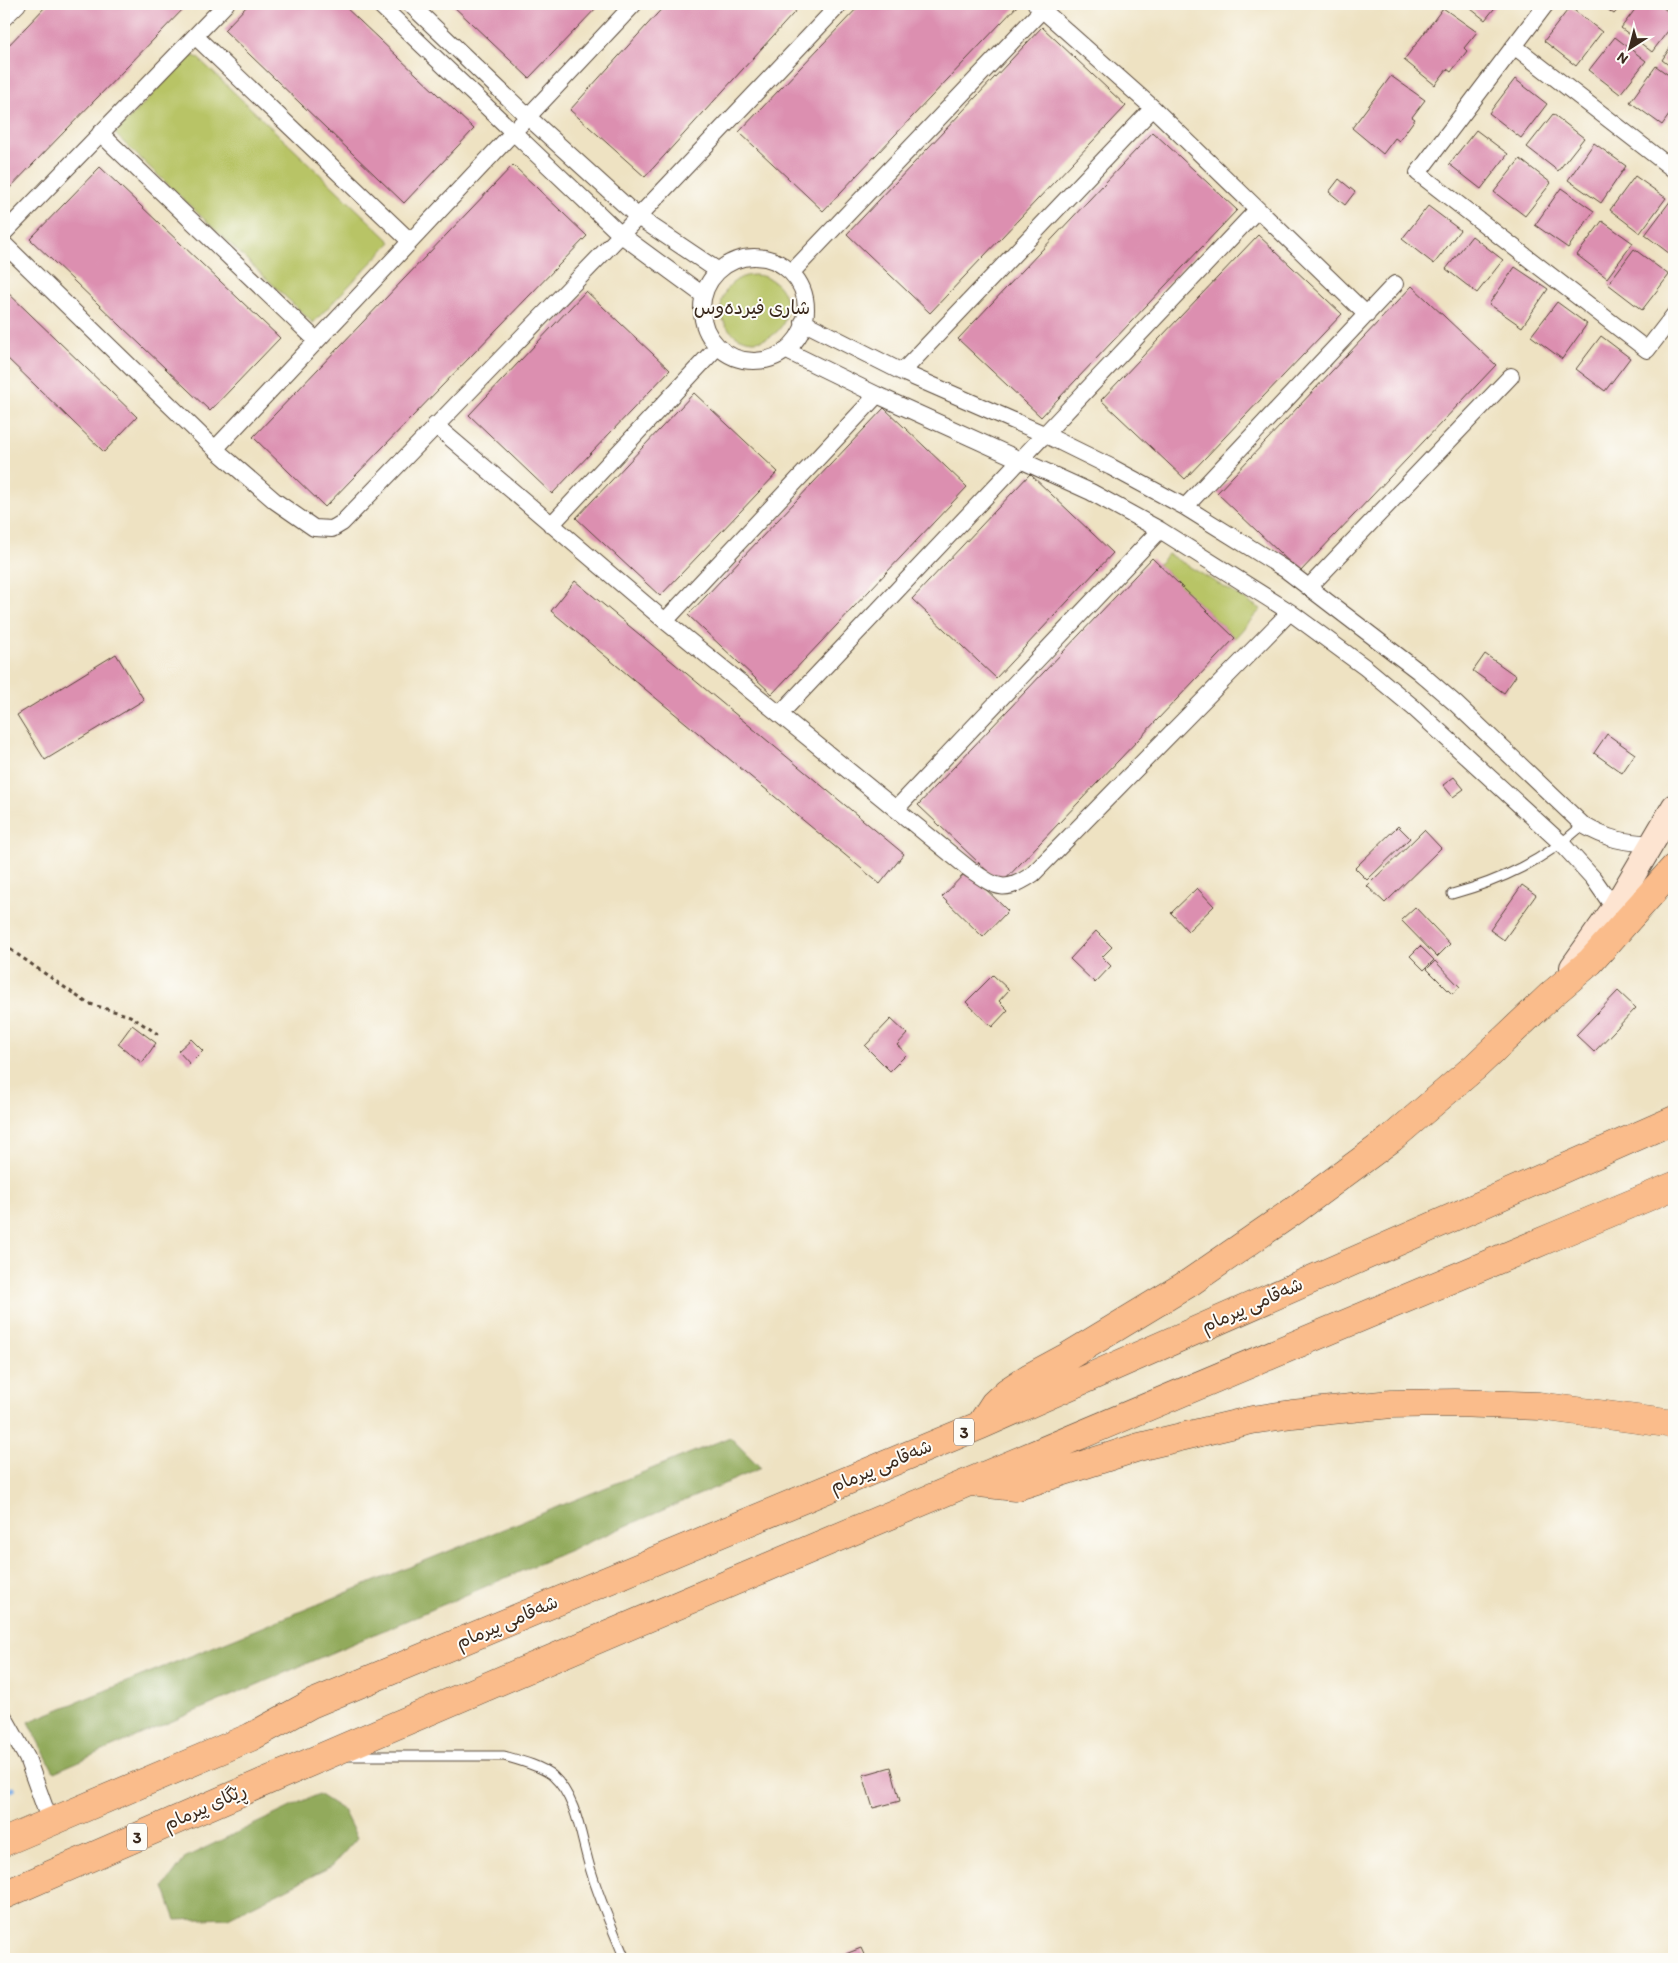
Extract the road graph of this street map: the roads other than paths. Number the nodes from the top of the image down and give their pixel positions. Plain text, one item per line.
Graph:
1 (18, 4) edge
2 (226, 4) edge
3 (379, 4) edge
4 (410, 4) edge
5 (633, 4) edge
6 (840, 4) edge
7 (1546, 4) edge
8 (1039, 7) edge
9 (4, 18) edge
10 (195, 36) junction
11 (1514, 46) junction
12 (1153, 108) junction
13 (528, 117) junction
14 (100, 132) junction
15 (512, 133) junction
16 (1674, 170) edge
17 (1258, 210) junction
18 (638, 216) junction
19 (4, 233) edge
20 (620, 234) junction
21 (410, 241) junction
22 (4, 244) edge
23 (718, 270) junction
24 (792, 272) junction
25 (1395, 284) dead end
26 (704, 295) junction
27 (1367, 315) junction
28 (1674, 315) edge
29 (803, 322) junction
30 (316, 340) junction
31 (717, 347) junction
32 (785, 350) junction
33 (902, 372) junction
34 (1511, 376) dead end
35 (877, 395) junction
36 (435, 425) junction
37 (1046, 435) junction
38 (215, 448) junction
39 (1020, 459) junction
40 (1185, 507) junction
41 (551, 525) junction
42 (1160, 530) junction
43 (1309, 587) junction
44 (1290, 612) junction
45 (665, 621) junction
46 (780, 714) junction
47 (1674, 806) edge
48 (896, 809) junction
49 (1584, 825) junction
50 (1562, 844) junction
51 (1653, 844) junction
52 (1674, 868) edge
53 (1452, 894) dead end
54 (1614, 908) junction
55 (1552, 994) junction
56 (1674, 1120) edge
57 (1674, 1186) edge
58 (1674, 1424) edge
59 (981, 1425) junction
60 (970, 1482) junction
61 (4, 1717) edge
62 (9, 1737) edge
63 (325, 1756) junction
64 (50, 1822) junction
65 (4, 1842) edge
66 (4, 1895) edge
67 (625, 1959) edge

1 - 9 street
2 - 10 street
3 - 15 street
4 - 13 street
5 - 13 street
6 - 18 street
7 - 11 street
8 - 12 street
8 - 24 street
10 - 14 street
10 - 21 street
11 - 16 street
11 - 28 street
12 - 17 street
12 - 33 street
13 - 15 street
13 - 18 street
14 - 19 street
14 - 30 street
15 - 20 street
15 - 21 street
17 - 27 street
17 - 37 street
18 - 20 street
18 - 23 street
20 - 26 street
20 - 36 street
21 - 30 street
22 - 38 street
23 - 24 street
23 - 26 street
24 - 29 street
25 - 27 street
26 - 31 street
27 - 40 street
29 - 32 street
29 - 33 street
30 - 38 street
31 - 32 street
31 - 41 street
32 - 35 street
33 - 37 street
34 - 43 street
35 - 39 street
35 - 45 street
36 - 38 street
36 - 41 street
37 - 39 street
37 - 40 street
39 - 42 street
39 - 46 street
40 - 43 street
41 - 45 street
42 - 44 street
42 - 48 street
43 - 49 street
44 - 48 street
44 - 50 street
45 - 46 street
46 - 48 street
47 - 51 street
49 - 50 lane
49 - 51 street
50 - 53 lane
50 - 54 street
51 - 54 street
52 - 55 highway
54 - 55 street
55 - 59 highway
56 - 59 highway, شەقامی پیرمام / 3
57 - 60 highway, 3
58 - 60 highway
59 - 64 highway, شەقامی پیرمام / 3
60 - 63 highway, 3
61 - 62 street
62 - 64 street
63 - 66 highway, ڕێگای پیرمام / 3
63 - 67 lane
64 - 65 highway, 3

